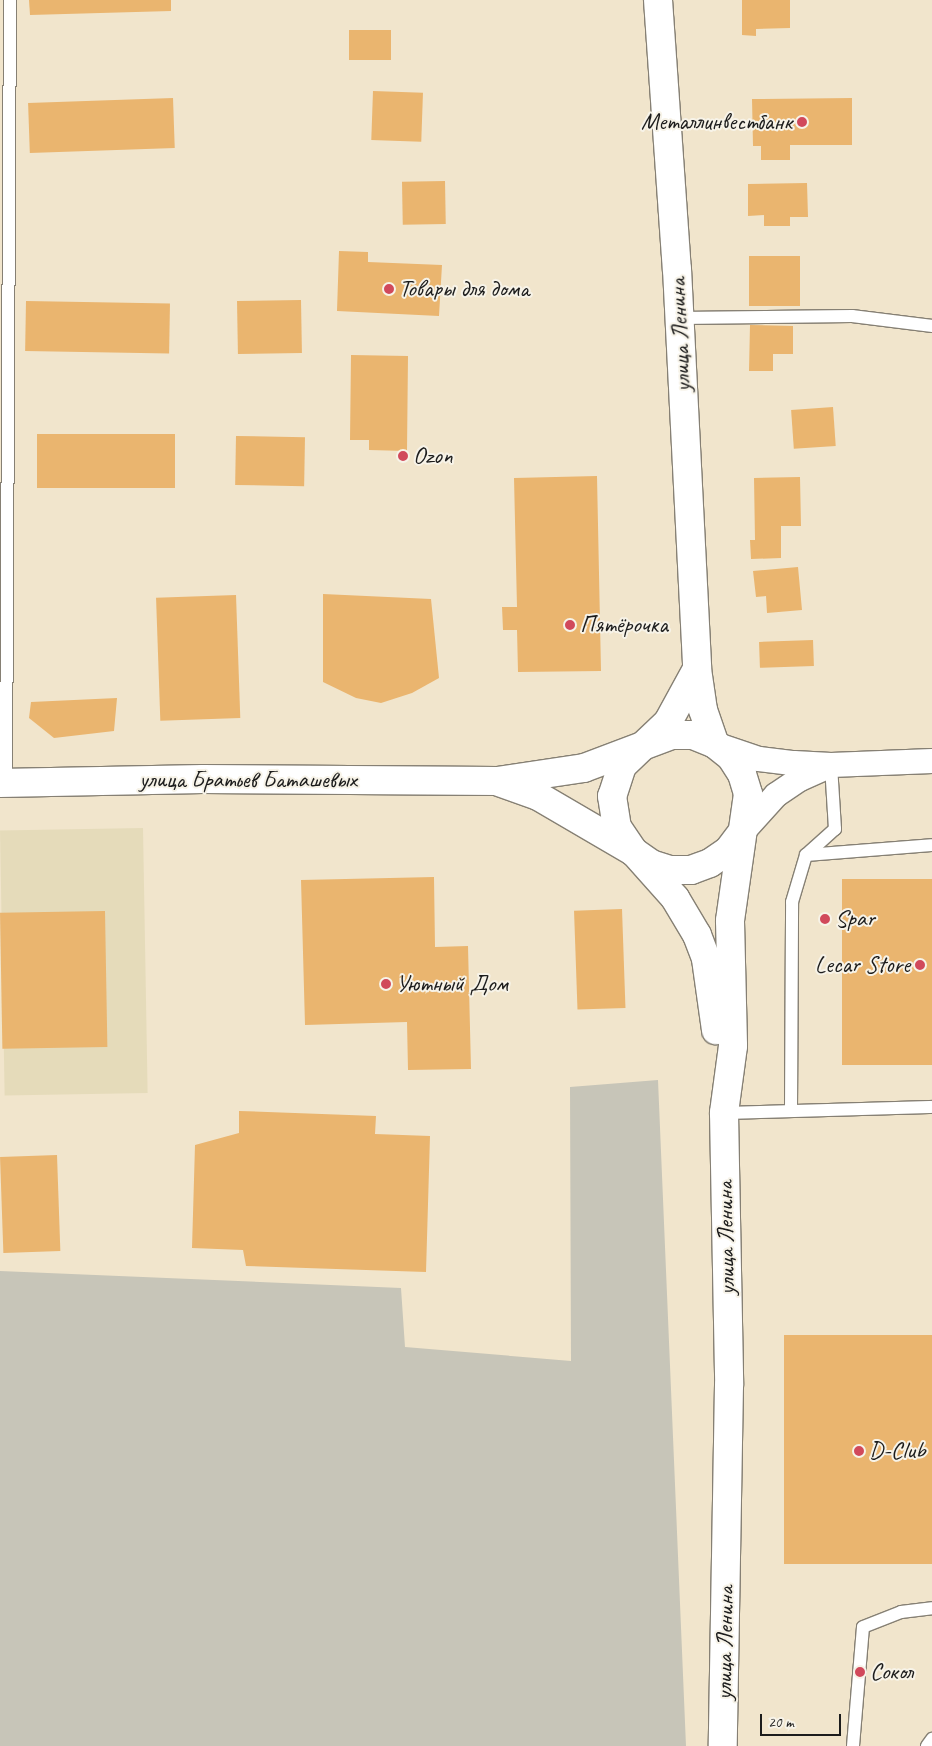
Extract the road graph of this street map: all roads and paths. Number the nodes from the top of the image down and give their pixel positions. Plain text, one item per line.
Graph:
1 (10, 0) edge
2 (658, 0) edge
3 (680, 318) junction
4 (932, 326) edge
5 (697, 669) junction
6 (644, 744) junction
7 (715, 744) junction
8 (932, 761) edge
9 (831, 765) junction
10 (496, 781) junction
11 (3, 783) edge
12 (740, 835) junction
13 (932, 845) edge
14 (634, 852) junction
15 (806, 855) junction
16 (724, 1106) junction
17 (932, 1107) edge
18 (791, 1110) junction
19 (932, 1608) edge
20 (932, 1738) edge
21 (723, 1746) edge
22 (853, 1746) edge
23 (928, 1746) edge

1 - 11 lane
2 - 3 street, улица Ленина
3 - 4 lane
3 - 5 street, улица Ленина
5 - 6 street
5 - 7 street, улица Ленина
6 - 7 street, улица Ленина
6 - 10 street, улица Братьев Баташевых
6 - 14 street, улица Братьев Баташевых
7 - 9 street
7 - 12 street, улица Ленина
8 - 9 street
9 - 12 street
9 - 15 lane
10 - 11 street, улица Братьев Баташевых
10 - 14 street, улица Братьев Баташевых
12 - 14 street, улица Братьев Баташевых
12 - 16 street, улица Ленина
13 - 15 lane
14 - 16 street, улица Братьев Баташевых
15 - 18 lane
16 - 18 lane
16 - 21 street, улица Ленина
17 - 18 lane
19 - 22 lane
20 - 23 lane

